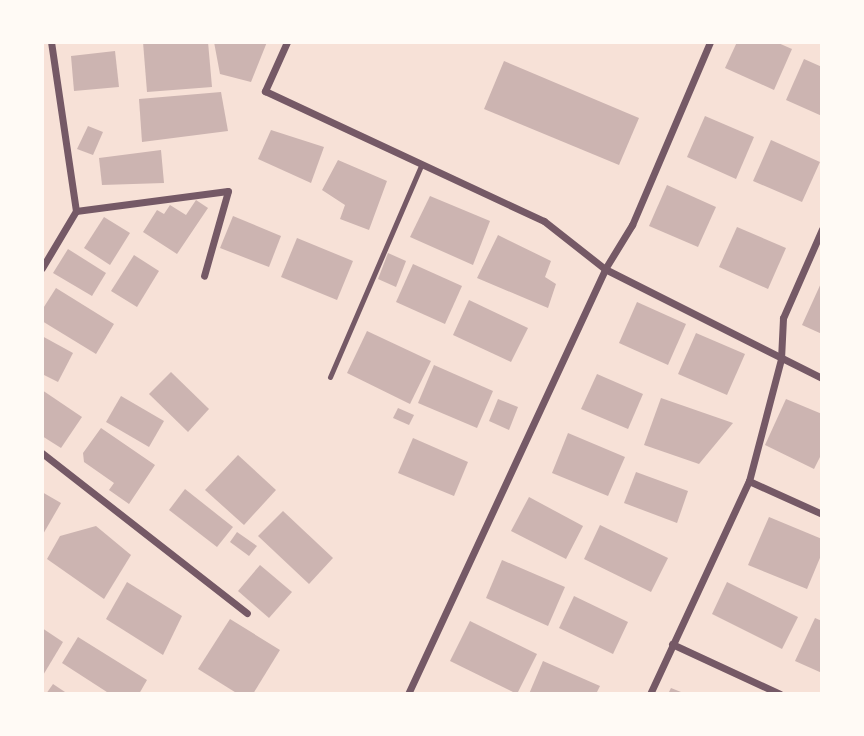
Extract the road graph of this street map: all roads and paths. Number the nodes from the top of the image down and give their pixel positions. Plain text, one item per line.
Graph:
1 (51, 42) edge
2 (286, 42) edge
3 (710, 42) edge
4 (421, 166) junction
5 (76, 211) junction
6 (822, 229) edge
7 (42, 268) edge
8 (605, 269) junction
9 (204, 276) dead end
10 (781, 359) junction
11 (330, 377) dead end
12 (822, 378) edge
13 (42, 453) edge
14 (749, 481) junction
15 (822, 514) edge
16 (247, 613) dead end
17 (672, 644) junction
18 (408, 694) edge
19 (650, 694) edge
20 (780, 694) edge

1 - 5 street
2 - 4 street
3 - 8 street
4 - 8 street
4 - 11 lane
5 - 7 street
5 - 9 street
6 - 10 street
8 - 10 street
8 - 18 street
10 - 12 street
10 - 14 street
13 - 16 street
14 - 15 street
14 - 17 street
17 - 19 street
17 - 20 street

